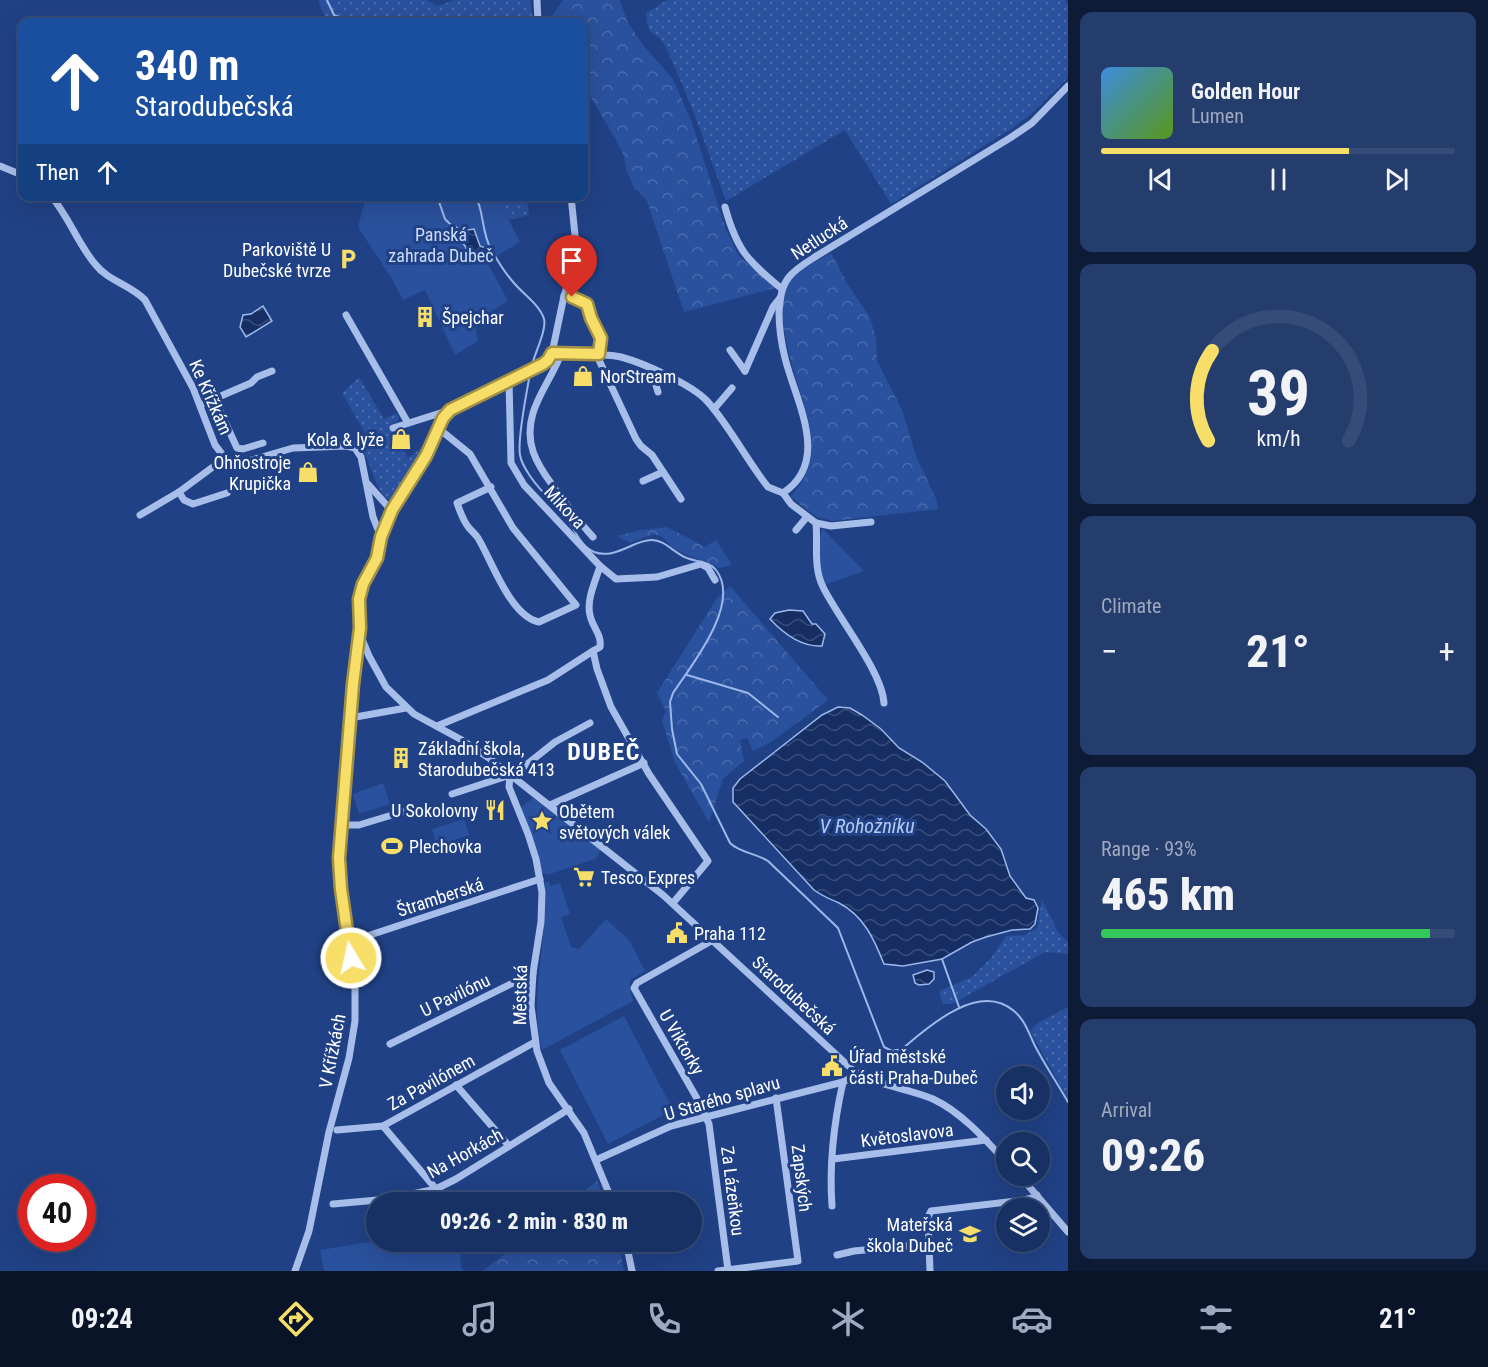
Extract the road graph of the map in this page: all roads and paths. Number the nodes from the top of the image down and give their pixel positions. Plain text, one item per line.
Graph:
1 (537, 0) edge
2 (538, 18) edge
3 (1068, 86) edge
4 (0, 166) edge
5 (18, 173) edge
6 (55, 201) edge
7 (572, 201) edge
8 (725, 207) dead end
9 (782, 289) junction
10 (564, 296) junction
11 (780, 298) junction
12 (346, 315) dead end
13 (730, 350) dead end
14 (552, 353) junction
15 (561, 354) junction
16 (599, 354) junction
17 (272, 371) dead end
18 (659, 373) junction
19 (509, 381) junction
20 (732, 388) dead end
21 (658, 392) dead end
22 (214, 400) junction
23 (200, 405) junction
24 (714, 409) junction
25 (450, 410) junction
26 (408, 423) junction
27 (393, 428) dead end
28 (438, 428) junction
29 (263, 443) dead end
30 (225, 458) junction
31 (663, 472) junction
32 (643, 481) dead end
33 (367, 483) junction
34 (490, 487) junction
35 (179, 492) junction
36 (227, 492) dead end
37 (783, 493) junction
38 (681, 499) dead end
39 (392, 510) junction
40 (140, 515) dead end
41 (807, 518) junction
42 (871, 522) dead end
43 (816, 523) junction
44 (796, 530) dead end
45 (381, 537) junction
46 (593, 537) dead end
47 (600, 566) junction
48 (715, 580) dead end
49 (360, 628) junction
50 (596, 649) junction
51 (884, 702) dead end
52 (406, 708) junction
53 (350, 718) junction
54 (590, 723) dead end
55 (437, 726) junction
56 (644, 763) junction
57 (510, 775) junction
58 (452, 794) dead end
59 (550, 805) junction
60 (412, 809) dead end
61 (340, 825) junction
62 (540, 879) junction
63 (674, 903) junction
64 (713, 940) junction
65 (349, 942) junction
66 (533, 973) junction
67 (535, 1042) junction
68 (390, 1044) dead end
69 (859, 1074) junction
70 (843, 1082) junction
71 (456, 1085) junction
72 (776, 1098) junction
73 (568, 1109) junction
74 (707, 1117) junction
75 (383, 1126) junction
76 (337, 1130) dead end
77 (986, 1140) junction
78 (509, 1146) junction
79 (996, 1151) edge
80 (833, 1159) junction
81 (596, 1160) junction
82 (1029, 1186) edge
83 (436, 1188) junction
84 (609, 1192) edge
85 (1036, 1194) junction
86 (333, 1204) dead end
87 (832, 1206) dead end
88 (1068, 1232) edge
89 (929, 1244) junction
90 (628, 1252) edge
91 (837, 1255) dead end
92 (728, 1270) edge
93 (295, 1271) edge
94 (632, 1271) edge
95 (718, 1271) edge
96 (930, 1271) edge

1 - 2 street
3 - 9 street, Netlucká
4 - 5 street
6 - 23 street, Ke Křížkám
7 - 10 street
8 - 9 street
9 - 11 street, Netlucká
10 - 14 street
10 - 16 street
11 - 13 street
11 - 37 street, Netlucká
12 - 26 street
14 - 15 street
14 - 19 street
15 - 16 street
15 - 46 street, Mikova
16 - 18 street
16 - 31 street
17 - 22 street
18 - 21 street
18 - 24 street
19 - 25 street
19 - 47 street, Mikova
20 - 24 street
22 - 23 street
22 - 29 street
23 - 30 street, Ke Křížkám
24 - 37 street
25 - 26 street
25 - 28 street
26 - 27 street
28 - 34 street
28 - 39 street
30 - 33 street, Ke Křížkám
30 - 35 street
31 - 32 street
31 - 38 street
33 - 39 street
33 - 45 street
34 - 34 street
35 - 36 street
35 - 40 street
37 - 41 street
39 - 45 street
41 - 43 street
41 - 44 street
42 - 43 street
43 - 51 street
45 - 49 street, Starodubečská
47 - 48 street
47 - 50 street
49 - 52 street, Starodubečská
49 - 53 street, V Křížkách
50 - 55 street
50 - 56 street
52 - 53 street
52 - 55 street, Starodubečská
53 - 61 street, V Křížkách
54 - 57 street
55 - 57 street, Starodubečská
56 - 59 street
56 - 63 street
57 - 58 street
57 - 59 street, Starodubečská
57 - 62 street, Městská
59 - 63 street, Starodubečská
60 - 61 street
61 - 65 street, V Křížkách
62 - 65 street, Štramberská
62 - 66 street, Městská
63 - 64 street, Starodubečská
64 - 69 street, Starodubečská
64 - 74 street, U Viktorky
65 - 93 street, V Křížkách
66 - 67 street, Městská
66 - 68 street, U Pavilónu
67 - 71 street, Za Pavilónem
67 - 73 street, Městská
69 - 70 street, U Starého splavu
69 - 77 street, Starodubečská
70 - 72 street, U Starého splavu
70 - 80 street, Květoslavova
71 - 75 street, Za Pavilónem
71 - 78 street
72 - 74 street, U Starého splavu
72 - 92 street, Zapských
73 - 78 street, Na Horkách
73 - 81 street, Městská
74 - 81 street, U Starého splavu
74 - 92 street, Za Lázeňkou
75 - 76 street, Za Pavilónem
75 - 83 street
77 - 79 street, Starodubečská
77 - 80 street, Květoslavova
78 - 83 street, Na Horkách
80 - 87 street, Květoslavova
81 - 84 street, Městská
82 - 85 street
83 - 86 street, Na Horkách
85 - 88 street
85 - 89 street
89 - 91 street
89 - 96 street
90 - 94 street
92 - 95 street

